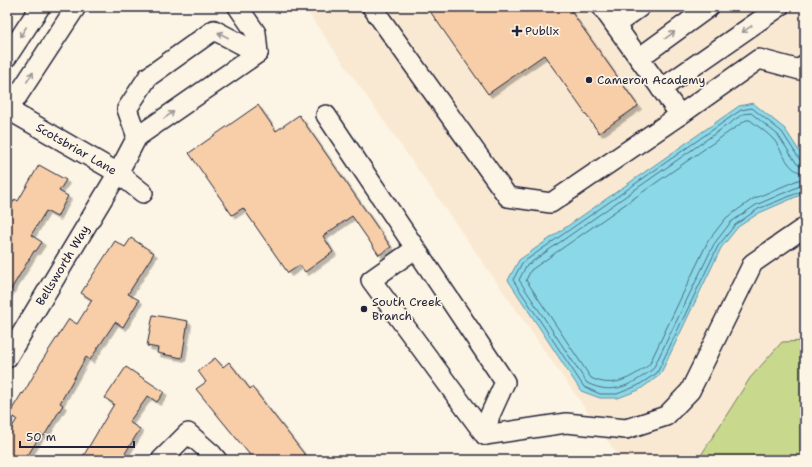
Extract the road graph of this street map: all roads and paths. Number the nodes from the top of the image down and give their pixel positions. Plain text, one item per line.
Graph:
1 (40, 7) edge
2 (76, 7) edge
3 (238, 7) edge
4 (372, 7) edge
5 (602, 7) edge
6 (640, 7) edge
7 (709, 7) edge
8 (779, 7) edge
9 (615, 25) junction
10 (258, 53) junction
11 (7, 57) edge
12 (639, 58) junction
13 (803, 73) edge
14 (661, 89) junction
15 (8, 110) edge
16 (326, 115) dead end
17 (680, 115) junction
18 (138, 137) junction
19 (118, 173) junction
20 (143, 193) dead end
21 (805, 227) edge
22 (415, 249) junction
23 (7, 358) edge
24 (485, 435) junction
25 (161, 460) edge
26 (217, 460) edge

1 -> 11 street
15 -> 2 street
3 - 10 street
4 - 17 street
5 - 9 street
6 - 9 street
12 -> 7 street
8 -> 14 street
9 - 12 street
18 -> 10 street
10 -> 18 street
12 - 14 street
13 - 17 street
14 - 17 street
15 - 19 street, Scotsbriar Lane
16 - 22 street
18 - 19 street, Bellsworth Way
19 - 20 street, Scotsbriar Lane
19 - 23 street, Bellsworth Way
21 - 24 street
22 - 24 street
22 - 24 street
25 - 26 street

